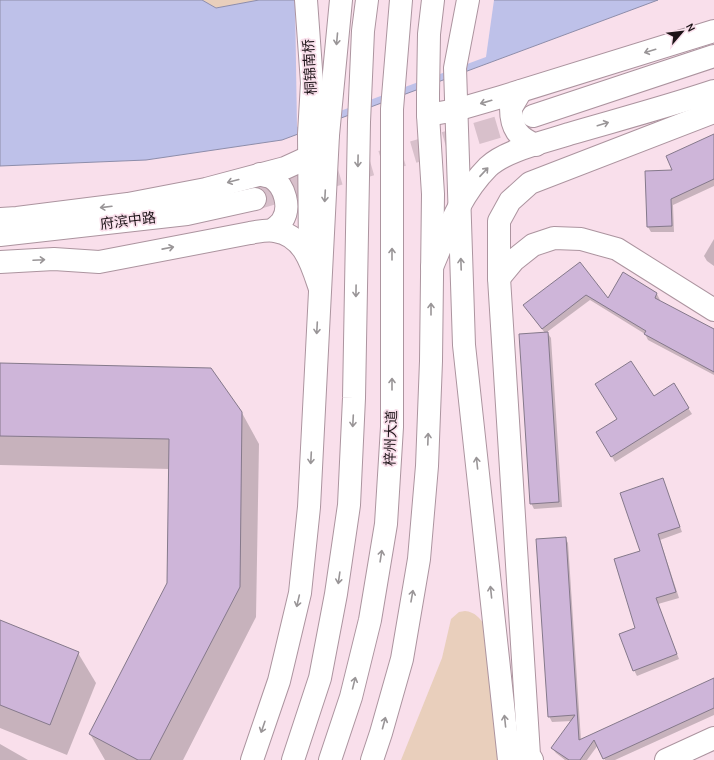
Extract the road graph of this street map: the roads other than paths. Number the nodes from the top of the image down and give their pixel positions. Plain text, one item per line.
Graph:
1 (306, 0) edge
2 (341, 0) edge
3 (366, 0) edge
4 (401, 0) edge
5 (434, 0) edge
6 (468, 0) edge
7 (714, 31) edge
8 (714, 56) edge
9 (522, 91) junction
10 (714, 91) edge
11 (456, 110) junction
12 (714, 112) edge
13 (428, 115) junction
14 (533, 116) tunnel mouth
15 (322, 133) junction
16 (536, 145) junction
17 (309, 157) junction
18 (260, 174) junction
19 (255, 199) tunnel mouth
20 (459, 204) junction
21 (0, 219) edge
22 (273, 230) junction
23 (0, 235) edge
24 (310, 259) junction
25 (0, 262) edge
26 (432, 267) junction
27 (499, 278) junction
28 (320, 289) junction
29 (714, 310) edge
30 (714, 738) edge
31 (252, 760) edge
32 (293, 760) edge
33 (330, 760) edge
34 (372, 760) edge
35 (509, 760) edge
36 (532, 760) edge
37 (666, 760) edge

1 - 15 main road, 桐锦南桥
2 -> 15 main road, 桐锦南桥
3 -> 32 main road
33 -> 4 main road, 梓州大道
5 - 13 main road
6 - 11 main road
7 -> 9 main road
8 - 14 main road
9 -> 11 main road
9 - 16 main road
16 -> 10 main road
11 - 13 main road
11 - 20 main road
12 - 27 main road
13 - 26 main road
15 - 17 main road
15 -> 28 main road
20 -> 16 main road
17 - 18 main road
17 - 24 main road
18 -> 21 main road
18 - 22 main road
19 - 23 main road, 府滨中路
20 - 26 main road
35 -> 20 main road
22 - 24 main road
25 -> 22 main road
24 - 28 main road
34 -> 26 main road
27 - 29 main road
27 - 36 main road
28 -> 31 main road
30 - 37 main road

